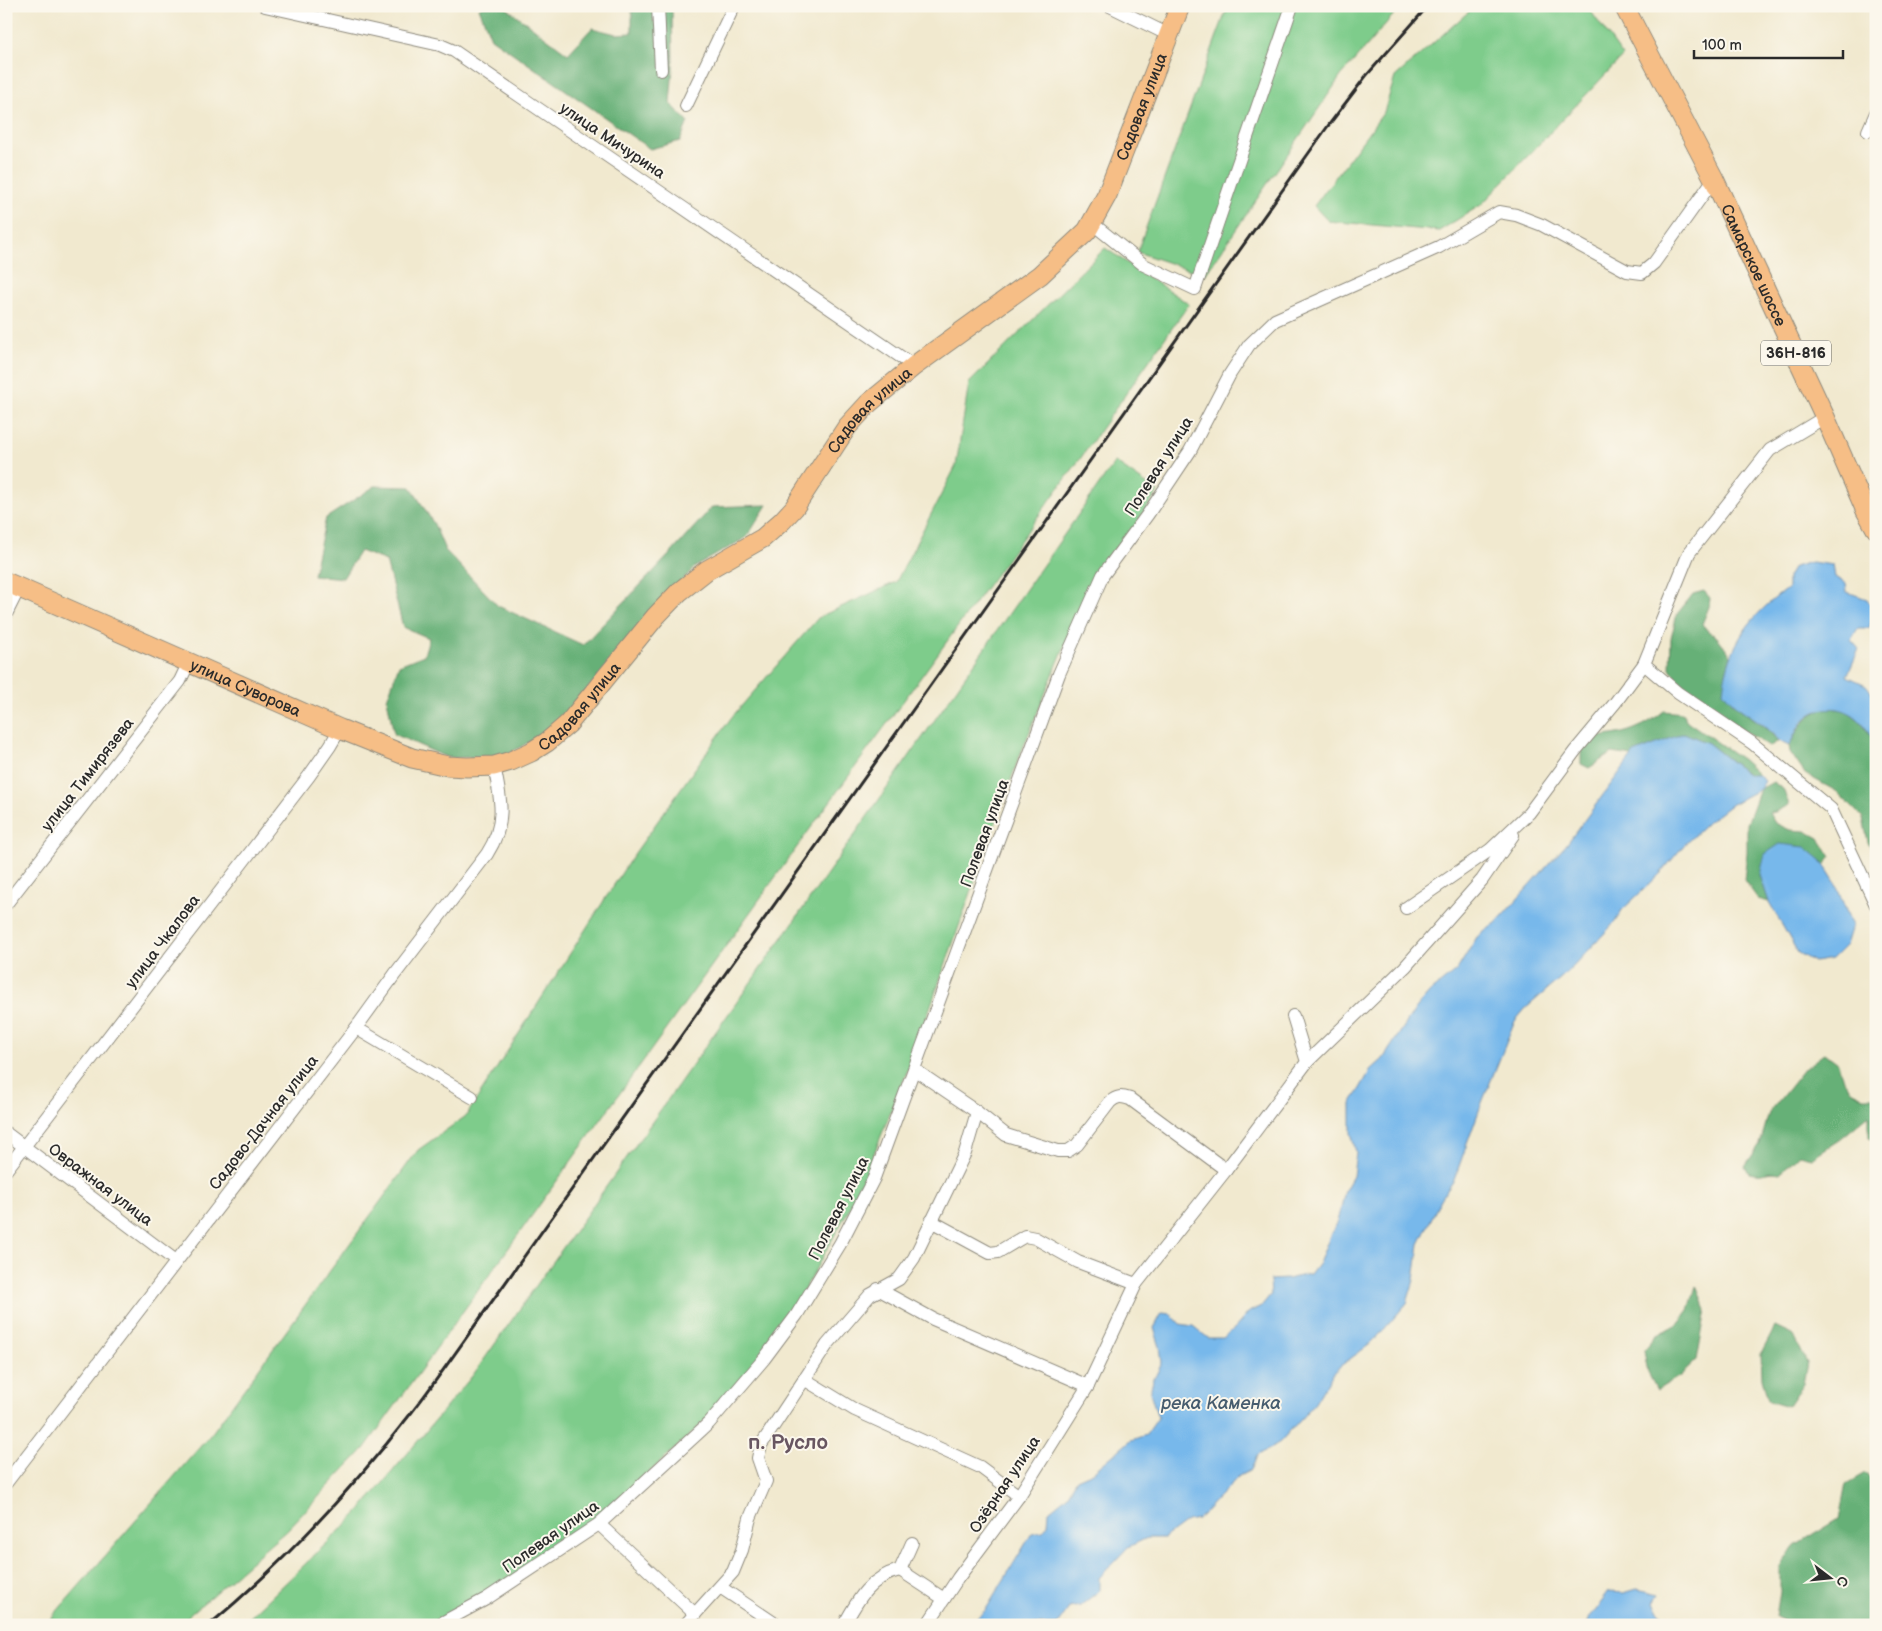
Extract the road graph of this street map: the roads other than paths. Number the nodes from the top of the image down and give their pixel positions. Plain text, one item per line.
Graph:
1 (265, 6) edge
2 (658, 6) edge
3 (734, 6) edge
4 (1110, 6) edge
5 (1180, 6) edge
6 (1292, 6) edge
7 (1624, 6) edge
8 (1169, 35) junction
9 (661, 70) dead end
10 (686, 106) dead end
11 (1876, 113) edge
12 (1868, 131) dead end
13 (1714, 179) junction
14 (1093, 224) junction
15 (914, 366) junction
16 (1825, 416) junction
17 (1876, 529) edge
18 (12, 585) edge
19 (6, 614) edge
20 (189, 662) junction
21 (1644, 664) junction
22 (340, 729) junction
23 (494, 766) junction
24 (1529, 813) junction
25 (6, 904) edge
26 (1876, 905) edge
27 (1406, 908) dead end
28 (1292, 1016) dead end
29 (356, 1028) junction
30 (1306, 1062) junction
31 (915, 1070) junction
32 (472, 1097) dead end
33 (977, 1112) junction
34 (6, 1133) edge
35 (24, 1147) junction
36 (6, 1170) edge
37 (1226, 1170) junction
38 (931, 1221) junction
39 (176, 1261) junction
40 (1136, 1284) junction
41 (878, 1289) junction
42 (804, 1379) junction
43 (1088, 1386) junction
44 (6, 1483) edge
45 (1019, 1496) junction
46 (599, 1524) junction
47 (912, 1543) dead end
48 (900, 1570) junction
49 (720, 1587) junction
50 (944, 1599) junction
51 (695, 1614) junction
52 (438, 1625) edge
53 (685, 1625) edge
54 (778, 1625) edge
55 (844, 1625) edge
56 (927, 1625) edge

1 - 15 street, улица Мичурина
2 - 9 street
3 - 10 street
4 - 8 street
5 - 8 main road, Садовая улица
6 - 14 street
7 - 13 main road, Самарское шоссе / 36Н-816
8 - 14 main road, Садовая улица
11 - 12 street
13 - 16 main road, Самарское шоссе / 36Н-816
13 - 31 street, Полевая улица
14 - 15 main road, Садовая улица
15 - 23 main road, Садовая улица
16 - 17 main road, Самарское шоссе / 36Н-816
16 - 21 street
18 - 19 street
18 - 20 main road, улица Суворова
20 - 22 main road, улица Суворова
20 - 25 street, улица Тимирязева
21 - 24 street
21 - 26 street
22 - 23 main road, улица Суворова
22 - 35 street, улица Чкалова
23 - 29 street, Садово-Дачная улица
24 - 27 street
24 - 30 street, Озёрная улица
28 - 30 street
29 - 32 street
29 - 39 street, Садово-Дачная улица
30 - 37 street, Озёрная улица
31 - 33 street
31 - 46 street, Полевая улица
33 - 37 street
33 - 38 street
34 - 35 street, Овражная улица
35 - 36 street, улица Чкалова
35 - 39 street, Овражная улица
37 - 40 street, Озёрная улица
38 - 40 street
38 - 41 street
39 - 44 street, Садово-Дачная улица
40 - 43 street, Озёрная улица
41 - 42 street
41 - 43 street
42 - 45 street
42 - 49 street
43 - 45 street, Озёрная улица
45 - 50 street, Озёрная улица
46 - 51 street
46 - 52 street, Полевая улица
47 - 48 street
48 - 50 street
48 - 55 street
49 - 51 street
49 - 54 street
50 - 56 street, Озёрная улица
51 - 53 street

